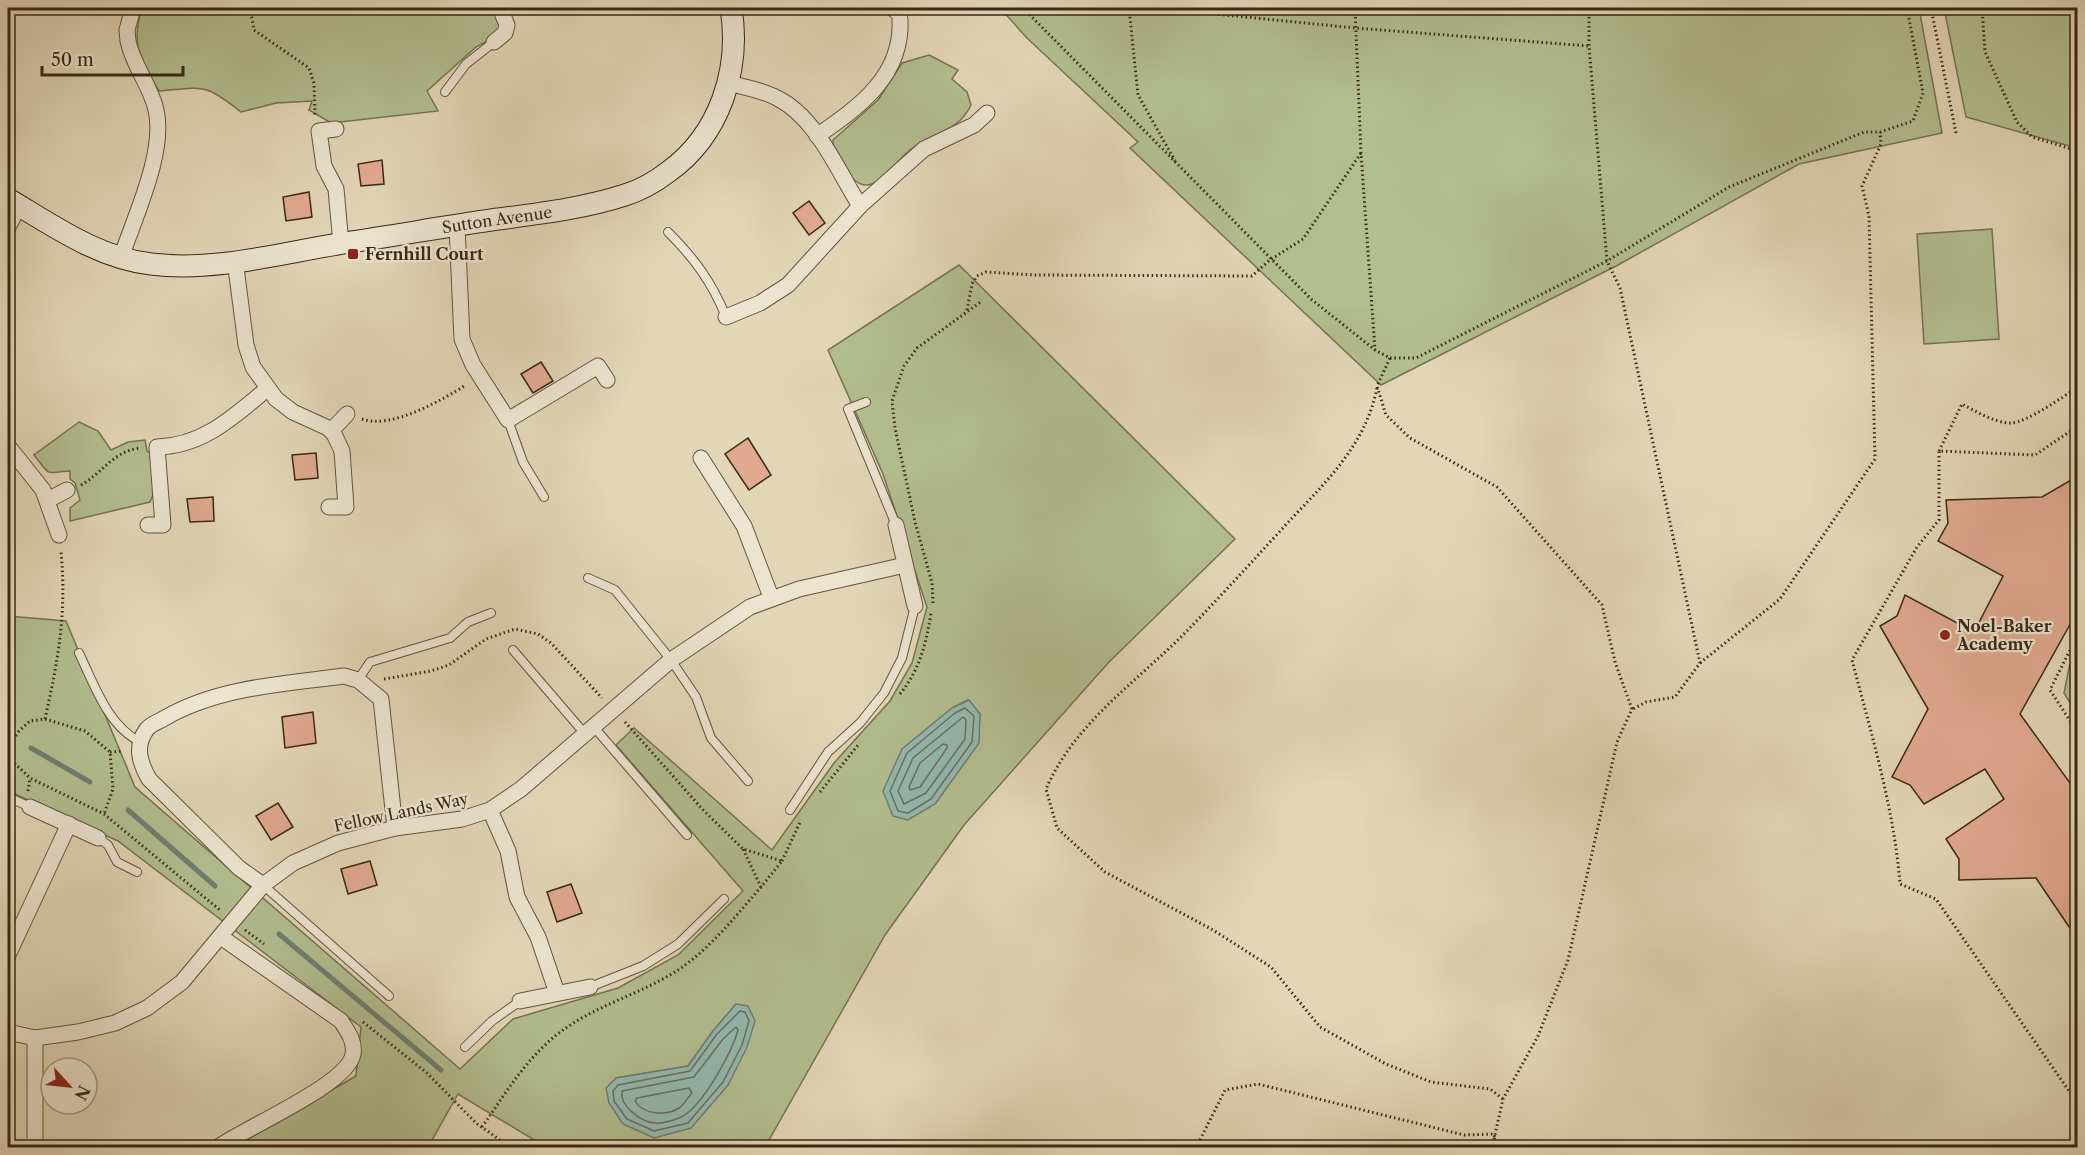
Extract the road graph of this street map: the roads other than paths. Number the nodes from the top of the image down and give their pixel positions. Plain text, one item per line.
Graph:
1 (133, 8) edge
2 (500, 8) edge
3 (731, 8) edge
4 (887, 8) edge
5 (900, 19) joint
6 (494, 42) joint
7 (728, 83) junction
8 (445, 92) dead end
9 (987, 113) dead end
10 (336, 129) dead end
11 (817, 136) junction
12 (13, 203) edge
13 (860, 206) junction
14 (457, 226) junction
15 (8, 227) edge
16 (668, 232) dead end
17 (341, 244) junction
18 (128, 260) junction
19 (235, 260) junction
20 (726, 317) joint
21 (607, 380) dead end
22 (267, 389) junction
23 (866, 402) dead end
24 (347, 414) road end
25 (508, 420) junction
26 (331, 431) junction
27 (8, 447) edge
28 (701, 458) dead end
29 (67, 490) road end
30 (544, 497) dead end
31 (48, 500) junction
32 (329, 507) dead end
33 (148, 525) dead end
34 (896, 525) joint
35 (59, 535) road end
36 (905, 565) junction
37 (588, 578) dead end
38 (771, 597) junction
39 (915, 606) joint
40 (491, 613) dead end
41 (513, 650) dead end
42 (79, 653) dead end
43 (671, 660) junction
44 (364, 684) junction
45 (589, 730) junction
46 (141, 742) junction
47 (748, 781) dead end
48 (8, 796) edge
49 (30, 807) joint
50 (490, 810) junction
51 (790, 810) dead end
52 (69, 824) junction
53 (395, 828) junction
54 (687, 835) dead end
55 (98, 838) joint
56 (137, 872) dead end
57 (263, 885) junction
58 (724, 899) dead end
59 (220, 937) junction
60 (8, 955) edge
61 (590, 987) joint
62 (557, 993) junction
63 (389, 996) dead end
64 (520, 1001) joint
65 (8, 1032) edge
66 (35, 1038) junction
67 (465, 1047) dead end
68 (35, 1148) edge
69 (217, 1148) edge

1 - 18 street
2 - 6 street
3 - 7 street, Sutton Avenue
4 - 5 lane
5 - 11 street
6 - 8 lane
7 - 11 street
7 - 14 street, Sutton Avenue
9 - 13 street
10 - 17 street
11 - 13 street
12 - 15 street
12 - 18 street, Sutton Avenue
13 - 20 street
14 - 17 street, Sutton Avenue
14 - 25 street
16 - 20 lane
17 - 19 street, Sutton Avenue
18 - 19 street, Sutton Avenue
19 - 22 street
21 - 25 street
22 - 26 street
22 - 33 street
23 - 34 lane
24 - 26 street
25 - 30 lane
26 - 32 street
27 - 31 street
28 - 38 street
29 - 31 street
31 - 35 street
34 - 36 street
36 - 38 street, Fellow Lands Way
36 - 39 street
37 - 43 lane
38 - 43 street, Fellow Lands Way
39 - 51 lane
40 - 44 lane
41 - 45 lane
42 - 46 lane
43 - 45 street, Fellow Lands Way
43 - 47 lane
44 - 46 street
44 - 53 street
45 - 50 street, Fellow Lands Way
45 - 54 lane
46 - 57 street
48 - 49 lane
49 - 52 street
50 - 53 street, Fellow Lands Way
50 - 62 street
52 - 55 street
52 - 60 street
53 - 57 street, Fellow Lands Way
55 - 56 lane
57 - 59 street, Fellow Lands Way
57 - 63 lane
58 - 61 lane
59 - 66 street, Fellow Lands Way
59 - 69 street
61 - 62 street
62 - 64 street
64 - 67 lane
65 - 66 street, Fellow Lands Way
66 - 68 street

